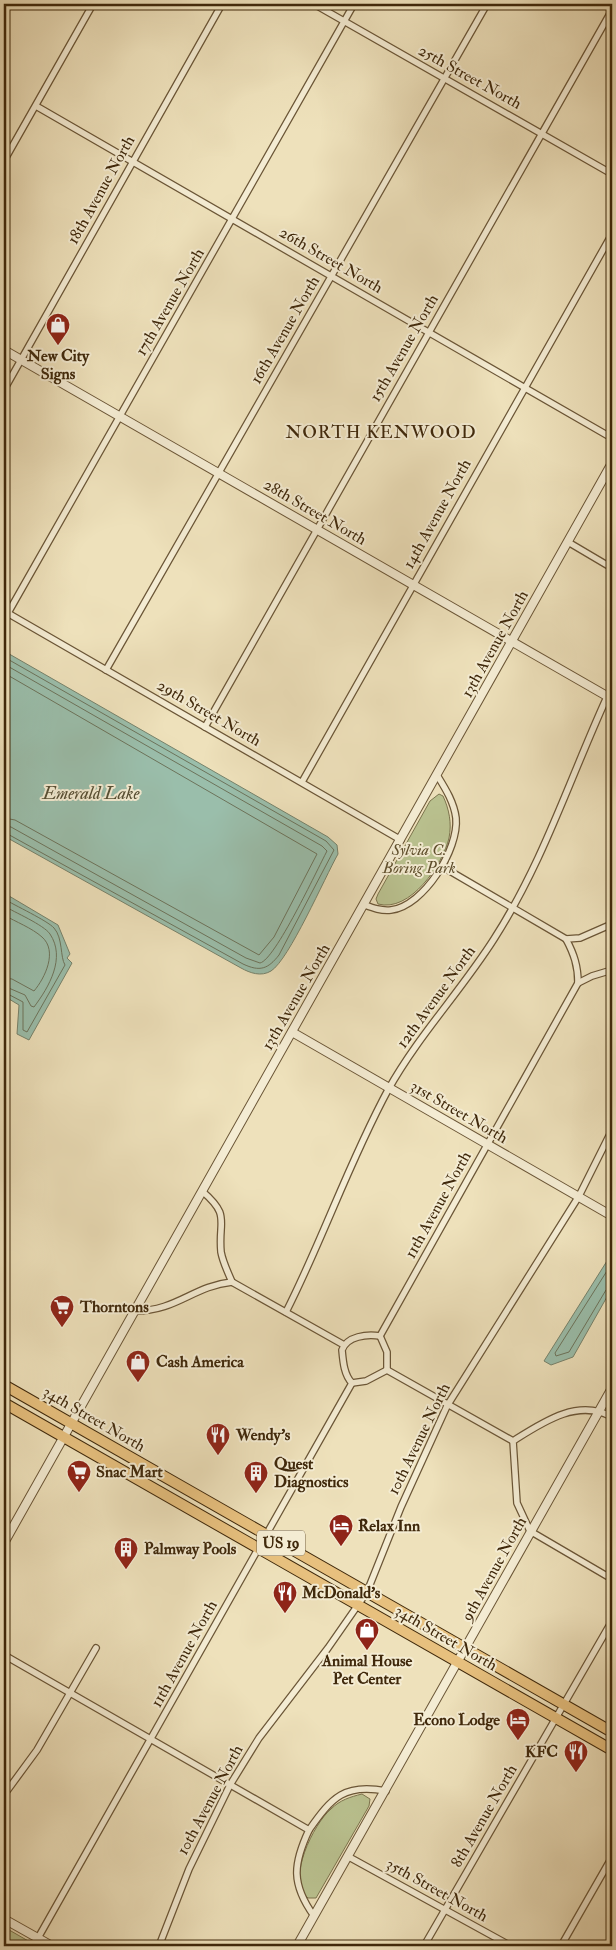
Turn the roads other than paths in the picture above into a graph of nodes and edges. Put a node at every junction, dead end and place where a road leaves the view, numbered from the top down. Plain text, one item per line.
1 (93, 4) edge
2 (222, 4) edge
3 (314, 4) edge
4 (354, 4) edge
5 (487, 4) edge
6 (612, 10) edge
7 (344, 21) junction
8 (444, 79) junction
9 (36, 106) junction
10 (542, 134) junction
11 (4, 161) edge
12 (133, 162) junction
13 (612, 174) edge
14 (232, 219) junction
15 (612, 234) edge
16 (332, 276) junction
17 (429, 332) junction
18 (4, 350) edge
19 (21, 360) junction
20 (525, 388) junction
21 (4, 390) edge
22 (120, 417) junction
23 (612, 438) edge
24 (612, 463) edge
25 (218, 472) junction
26 (316, 529) junction
27 (568, 542) junction
28 (612, 568) edge
29 (414, 584) junction
30 (6, 612) edge
31 (511, 641) junction
32 (106, 670) junction
33 (610, 698) edge
34 (205, 727) junction
35 (437, 775) junction
36 (302, 782) junction
37 (401, 840) junction
38 (443, 867) junction
39 (365, 905) junction
40 (513, 908) junction
41 (612, 925) edge
42 (566, 939) junction
43 (612, 970) edge
44 (578, 984) junction
45 (292, 1032) junction
46 (389, 1088) junction
47 (612, 1130) edge
48 (488, 1144) junction
49 (202, 1191) junction
50 (578, 1196) junction
51 (612, 1216) edge
52 (232, 1282) junction
53 (135, 1311) junction
54 (286, 1312) junction
55 (380, 1336) junction
56 (344, 1345) junction
57 (387, 1370) junction
58 (352, 1383) junction
59 (4, 1385) edge
60 (612, 1388) edge
61 (4, 1403) edge
62 (447, 1406) junction
63 (600, 1410) junction
64 (612, 1417) edge
65 (72, 1424) junction
66 (65, 1438) junction
67 (513, 1441) junction
68 (170, 1479) junction
69 (162, 1493) junction
70 (530, 1531) junction
71 (267, 1535) junction
72 (4, 1544) edge
73 (259, 1549) junction
74 (612, 1579) edge
75 (367, 1592) junction
76 (358, 1606) junction
77 (612, 1622) edge
78 (96, 1648) dead end
79 (466, 1648) junction
80 (4, 1655) edge
81 (459, 1663) junction
82 (71, 1692) junction
83 (565, 1705) junction
84 (557, 1719) junction
85 (612, 1732) edge
86 (152, 1740) junction
87 (612, 1750) edge
88 (230, 1785) junction
89 (386, 1791) junction
90 (4, 1794) edge
91 (309, 1830) junction
92 (349, 1857) junction
93 (612, 1857) edge
94 (445, 1910) junction
95 (314, 1916) junction
96 (4, 1919) edge
97 (38, 1938) junction
98 (52, 1946) edge
99 (159, 1946) edge
100 (297, 1946) edge
101 (424, 1946) edge
102 (511, 1946) edge
103 (561, 1946) edge

1 - 9 street
2 - 12 street, 18th Avenue North
3 - 7 street, 25th Street North
4 - 7 street, 17th Avenue North
5 - 8 street, 16th Avenue North
6 - 10 street, 15th Avenue North
7 - 8 street, 25th Street North
7 - 14 street, 17th Avenue North
8 - 10 street, 25th Street North
8 - 16 street, 16th Avenue North
9 - 11 street
9 - 12 street, 26th Street North
10 - 13 street, 25th Street North
10 - 17 street, 15th Avenue North
12 - 14 street, 26th Street North
12 - 19 street, 18th Avenue North
14 - 16 street, 26th Street North
14 - 22 street, 17th Avenue North
15 - 20 street, 14th Avenue North
16 - 17 street, 26th Street North
16 - 25 street, 16th Avenue North
17 - 20 street, 26th Street North
17 - 26 street, 15th Avenue North
18 - 19 street, 28th Street North
19 - 21 street, 18th Avenue North
19 - 22 street, 28th Street North
20 - 23 street, 26th Street North
20 - 29 street, 14th Avenue North
22 - 25 street, 28th Street North
22 - 30 street, 17th Avenue North
24 - 27 street, 13th Avenue North
25 - 26 street, 28th Street North
25 - 32 street, 16th Avenue North
26 - 29 street, 28th Street North
26 - 34 street, 15th Avenue North
27 - 28 street
27 - 31 street, 13th Avenue North
29 - 31 street, 28th Street North
29 - 36 street, 14th Avenue North
30 - 32 street, 29th Street North
31 - 33 street, 28th Street North
31 - 35 street, 13th Avenue North
32 - 34 street, 29th Street North
33 - 40 street, 12th Avenue North
34 - 36 street, 29th Street North
35 - 37 street, 13th Avenue North
35 - 38 street
36 - 37 street, 29th Street North
37 - 39 street, 13th Avenue North
38 - 39 street
38 - 40 street
39 - 45 street, 13th Avenue North
40 - 42 street
40 - 46 street, 12th Avenue North
41 - 42 street
42 - 44 street
43 - 44 street
44 - 48 street, 11th Avenue North
45 - 46 street, 31st Street North
45 - 49 street, 13th Avenue North
46 - 48 street, 31st Street North
46 - 54 street, 12th Avenue North
47 - 50 street, 10th Avenue North
48 - 50 street, 31st Street North
48 - 55 street, 11th Avenue North
49 - 52 street
49 - 53 street, 13th Avenue North
50 - 51 street, 31st Street North
50 - 62 street, 10th Avenue North
52 - 53 street
52 - 54 street
53 - 65 street, 13th Avenue North
54 - 56 street
55 - 56 street
55 - 57 street
56 - 58 street
57 - 58 street
57 - 62 street
58 - 71 street, 11th Avenue North
59 - 65 highway, 34th Street North / US 19
60 - 63 street, 9th Avenue North
61 - 66 highway, 34th Street North / US 19
62 - 67 street
62 - 75 street, 10th Avenue North
63 - 64 street
63 - 67 street
63 - 70 street, 9th Avenue North
65 - 66 street, 13th Avenue North
65 - 68 highway, 34th Street North / US 19
66 - 69 highway, 34th Street North / US 19
66 - 72 street, 13th Avenue North
67 - 70 street
68 - 69 highway
68 - 71 highway, 34th Street North / US 19
69 - 73 highway, 34th Street North / US 19
70 - 74 street
70 - 79 street, 9th Avenue North
71 - 73 street, 11th Avenue North
71 - 75 highway, 34th Street North / US 19
73 - 76 highway, 34th Street North / US 19
73 - 86 street, 11th Avenue North
75 - 76 street, 10th Avenue North
75 - 79 highway, 34th Street North / US 19
76 - 81 highway, 34th Street North / US 19
76 - 88 street, 10th Avenue North
77 - 83 street, 8th Avenue North
78 - 82 street
79 - 81 street, 9th Avenue North
79 - 83 highway, 34th Street North / US 19
80 - 82 street
81 - 84 highway, 34th Street North / US 19
81 - 89 street, 9th Avenue North
82 - 86 street
82 - 90 street
83 - 84 street, 8th Avenue North
83 - 85 highway, 34th Street North / US 19
84 - 87 highway, 34th Street North / US 19
84 - 94 street, 8th Avenue North
86 - 88 street
86 - 97 street, 11th Avenue North
88 - 91 street
88 - 99 street, 10th Avenue North
89 - 91 street
89 - 92 street, 9th Avenue North
91 - 95 street
92 - 94 street, 35th Street North
92 - 95 street, 9th Avenue North
93 - 103 street
94 - 101 street, 8th Avenue North
94 - 102 street, 35th Street North
95 - 100 street, 9th Avenue North
96 - 97 street
97 - 98 street

